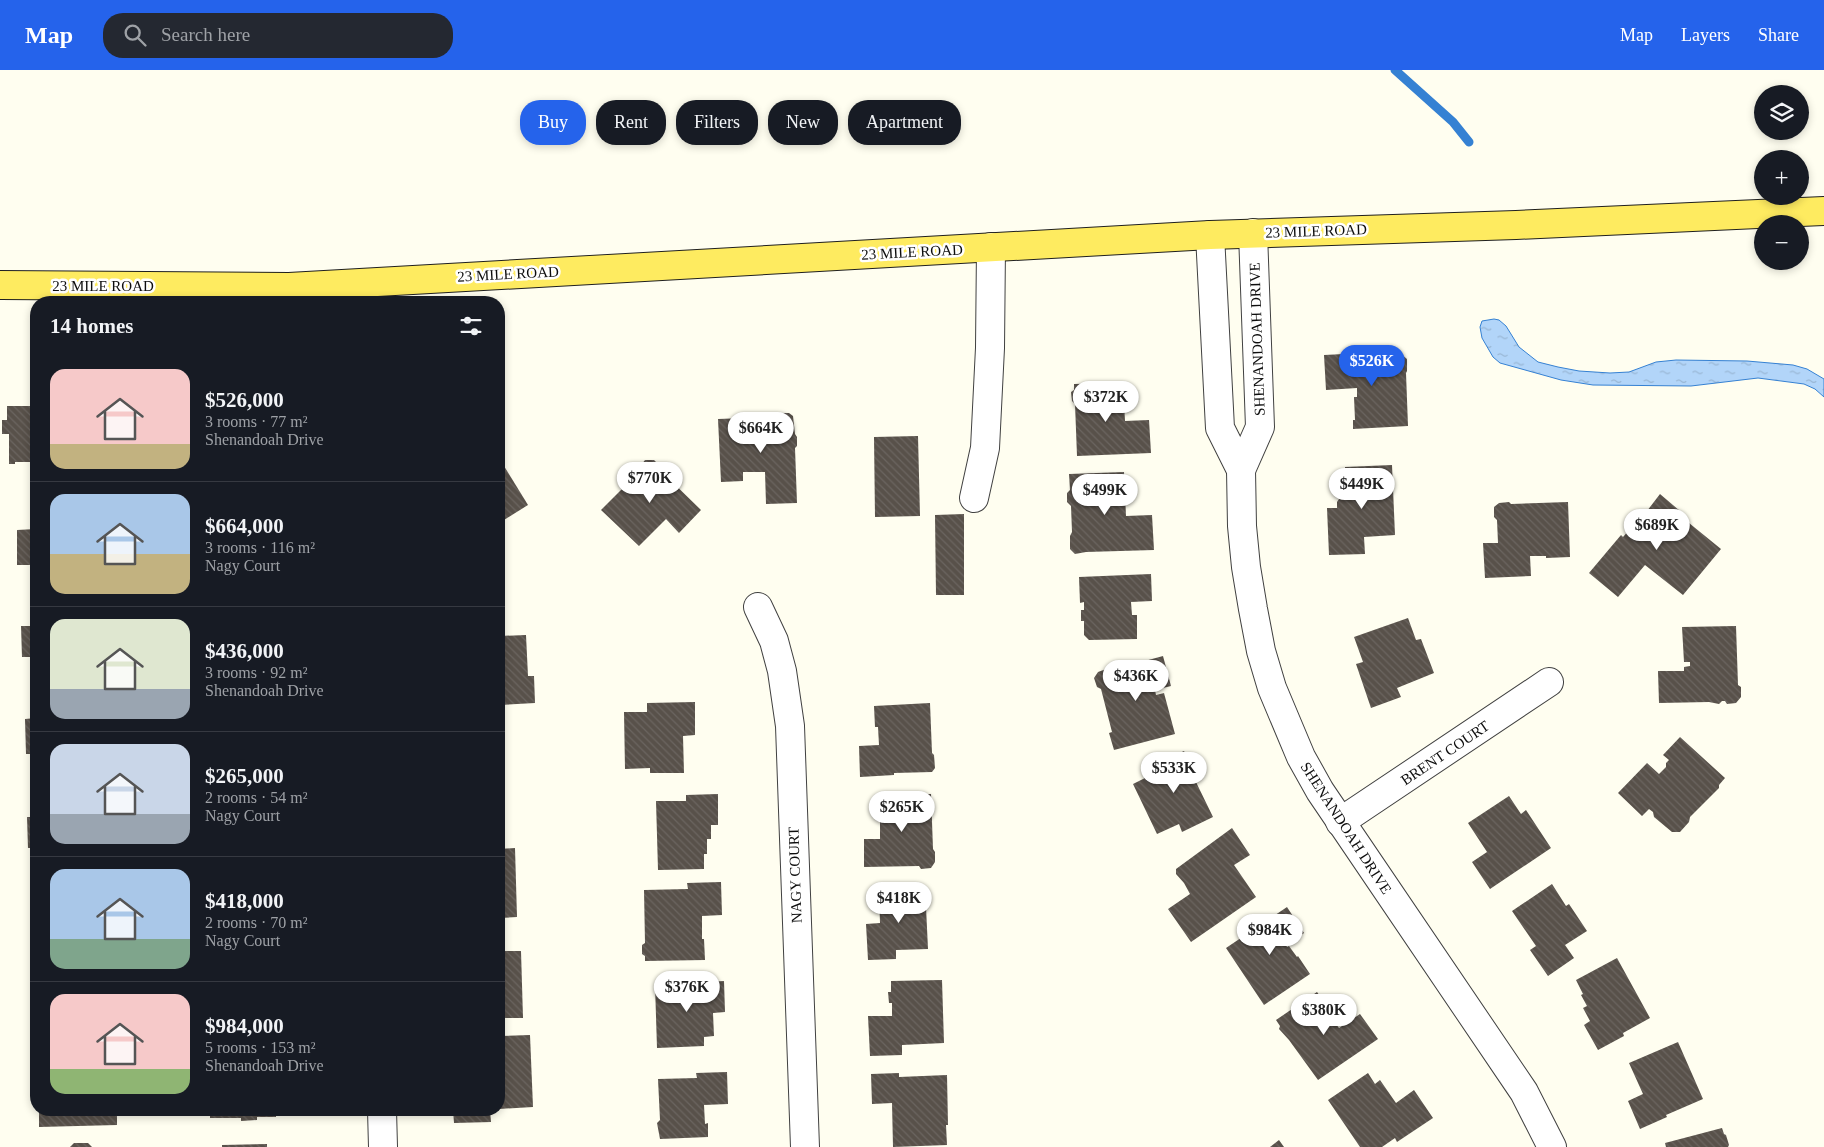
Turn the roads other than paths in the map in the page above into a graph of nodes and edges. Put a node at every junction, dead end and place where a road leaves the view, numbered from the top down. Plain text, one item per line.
1 (1824, 211) edge
2 (1253, 233) junction
3 (1210, 235) junction
4 (991, 247) junction
5 (0, 285) edge
6 (1241, 470) junction
7 (974, 498) dead end
8 (758, 607) dead end
9 (1549, 682) dead end
10 (1340, 822) junction
11 (382, 1116) edge
12 (384, 1147) edge
13 (805, 1147) edge
14 (1552, 1147) edge

1 - 2 main road, 23 MILE ROAD
2 - 3 main road, 23 MILE ROAD
2 - 6 street, SHENANDOAH DRIVE
3 - 4 main road, 23 MILE ROAD
3 - 6 street, SHENANDOAH DRIVE
4 - 5 main road, 23 MILE ROAD
4 - 7 street
6 - 10 street, SHENANDOAH DRIVE
8 - 13 street, NAGY COURT
9 - 10 street, BRENT COURT
10 - 14 street, SHENANDOAH DRIVE
11 - 12 street

